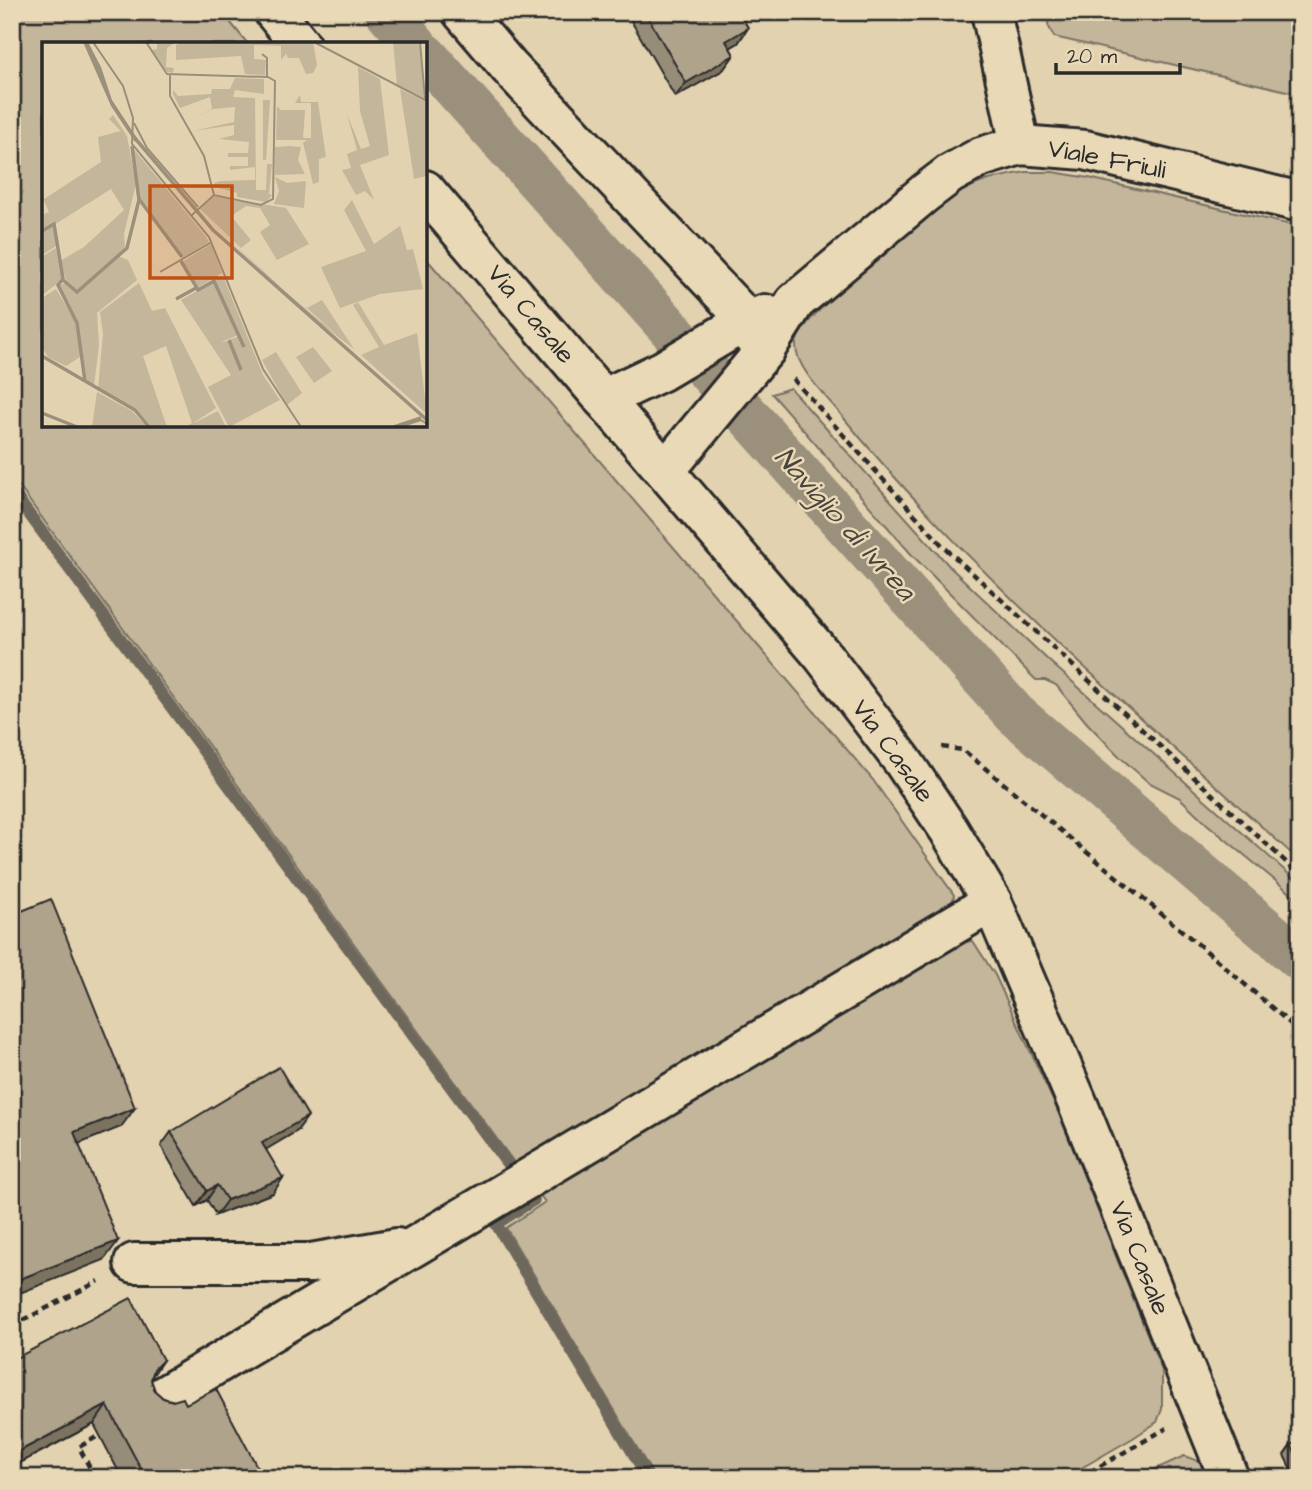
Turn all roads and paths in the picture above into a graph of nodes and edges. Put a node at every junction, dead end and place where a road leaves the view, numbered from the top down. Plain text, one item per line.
1 (274, 12) edge
2 (462, 12) edge
3 (991, 12) edge
4 (298, 42) edge
5 (1020, 145) junction
6 (427, 192) edge
7 (1300, 202) edge
8 (753, 337) junction
9 (603, 399) junction
10 (666, 470) junction
11 (902, 760) junction
12 (1300, 875) edge
13 (992, 902) junction
14 (1300, 1032) edge
15 (420, 1244) junction
16 (134, 1263) joint
17 (12, 1326) edge
18 (160, 1398) edge
19 (1201, 1409) junction
20 (100, 1435) edge
21 (95, 1478) edge
22 (1079, 1478) edge
23 (1229, 1478) edge

1 - 4 street
2 - 8 street
3 - 5 street
5 - 7 street, Viale Friuli
5 - 8 street, Viale Friuli
6 - 9 street, Via Casale
8 - 9 street, Viale Friuli
8 - 10 street, Viale Friuli
8 - 12 path
9 - 10 street, Via Casale
10 - 11 street, Via Casale
11 - 13 street, Via Casale
11 - 14 path
13 - 15 street
13 - 19 street, Via Casale
15 - 16 street
15 - 18 street
16 - 17 path
19 - 22 path
19 - 23 street, Via Casale
20 - 21 path

